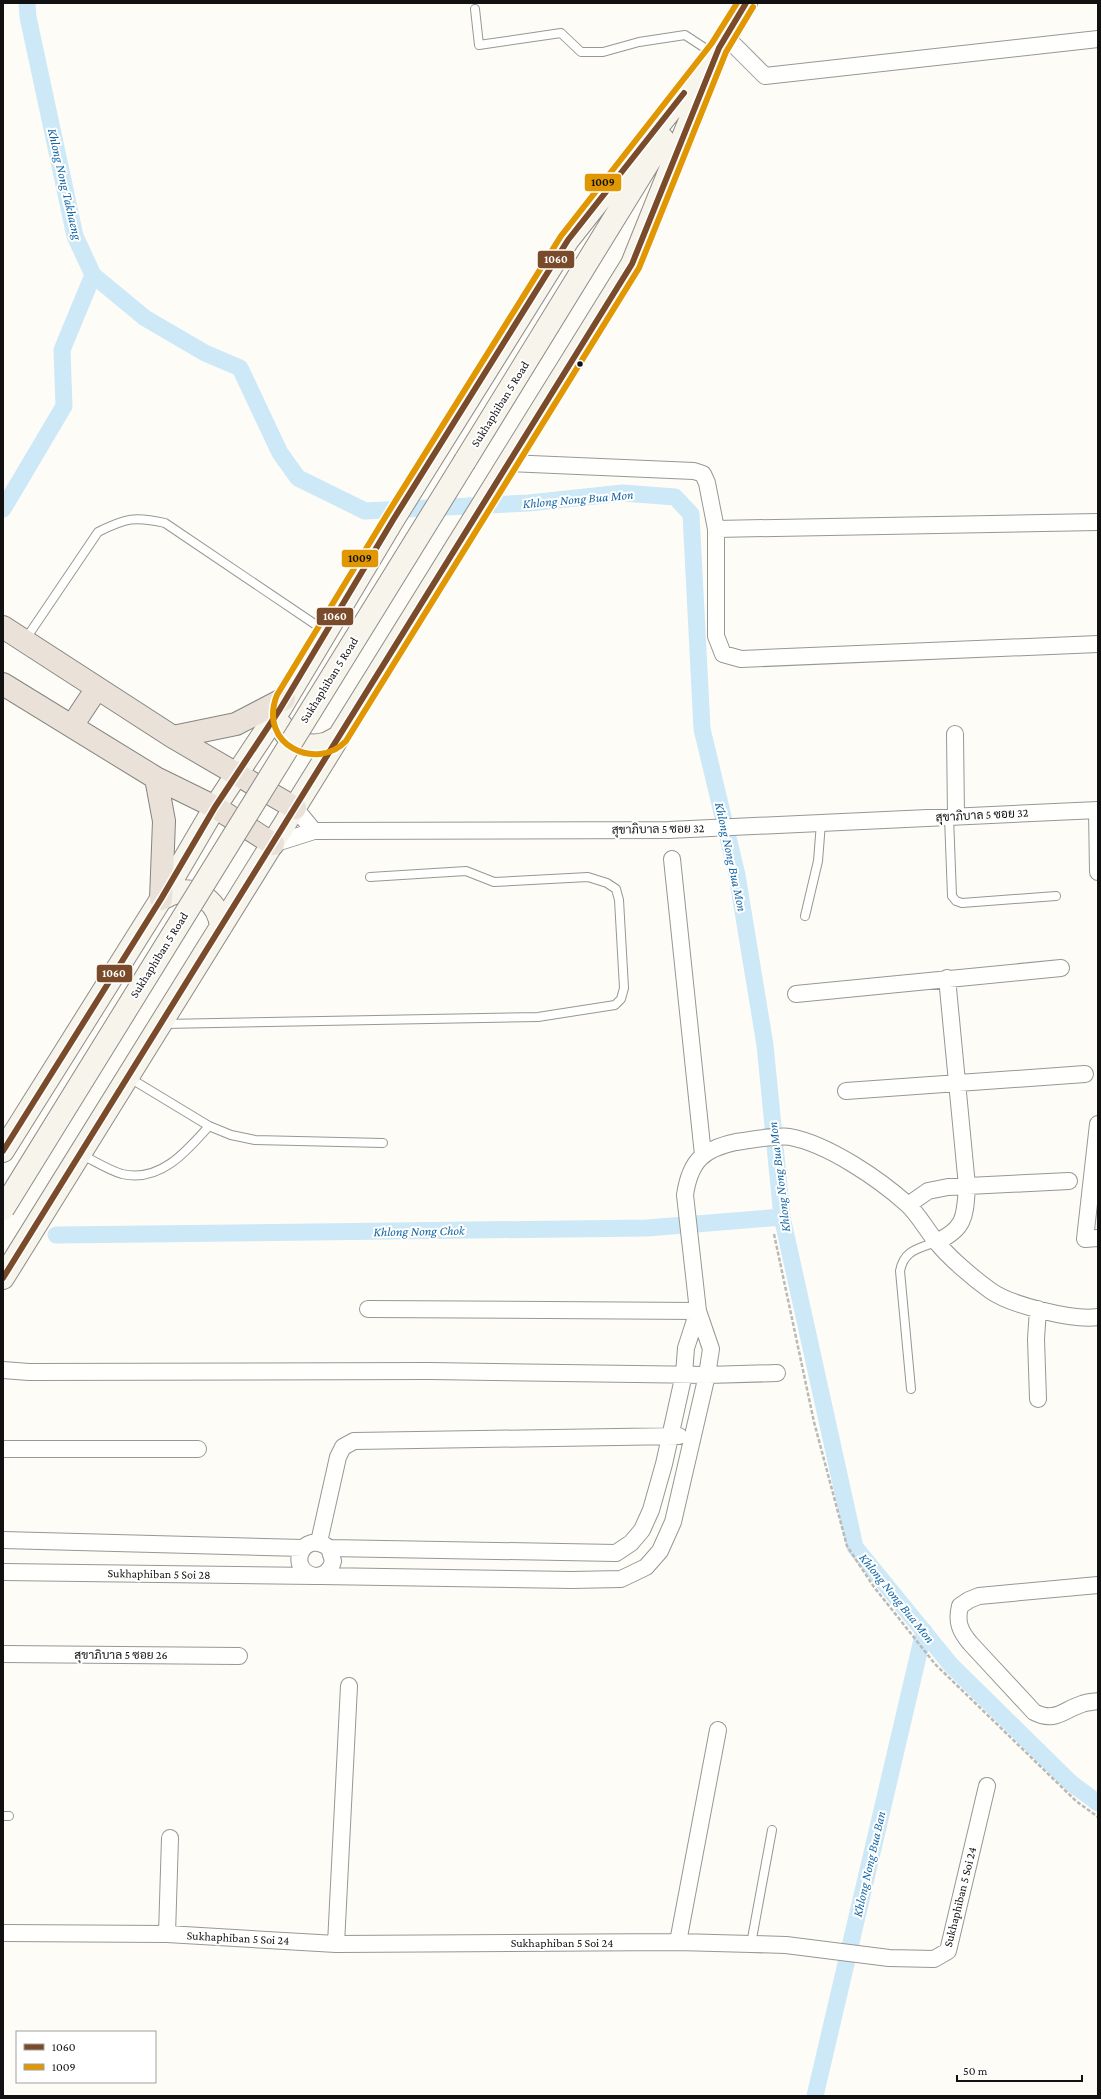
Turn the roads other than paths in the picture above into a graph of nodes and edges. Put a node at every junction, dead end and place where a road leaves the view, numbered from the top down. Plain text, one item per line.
1 (746, 3) edge
2 (475, 9) dead end
3 (1098, 39) edge
4 (720, 46) junction
5 (507, 463) junction
6 (1098, 522) edge
7 (716, 529) junction
8 (325, 631) junction
9 (16, 635) edge
10 (1098, 644) edge
11 (3, 684) edge
12 (97, 688) junction
13 (282, 704) junction
14 (72, 726) junction
15 (955, 734) dead end
16 (173, 737) junction
17 (339, 737) junction
18 (237, 775) junction
19 (156, 778) junction
20 (215, 807) junction
21 (295, 808) junction
22 (1097, 810) edge
23 (952, 817) junction
24 (820, 823) junction
25 (314, 831) junction
26 (273, 844) junction
27 (672, 859) dead end
28 (1098, 872) edge
29 (370, 877) dead end
30 (1056, 896) dead end
31 (161, 899) junction
32 (805, 916) dead end
33 (221, 926) junction
34 (1060, 968) dead end
35 (947, 978) junction
36 (796, 994) dead end
37 (160, 1024) junction
38 (1084, 1074) dead end
39 (127, 1077) junction
40 (957, 1083) junction
41 (846, 1091) dead end
42 (209, 1126) junction
43 (1098, 1133) edge
44 (383, 1143) dead end
45 (3, 1151) edge
46 (80, 1154) junction
47 (704, 1154) junction
48 (1069, 1181) dead end
49 (968, 1186) junction
50 (908, 1205) junction
51 (3, 1209) edge
52 (1098, 1238) edge
53 (936, 1242) junction
54 (3, 1278) edge
55 (1038, 1308) junction
56 (368, 1309) dead end
57 (698, 1311) junction
58 (1098, 1317) edge
59 (686, 1348) junction
60 (710, 1348) junction
61 (3, 1370) edge
62 (777, 1373) dead end
63 (684, 1374) junction
64 (707, 1375) junction
65 (911, 1389) dead end
66 (1038, 1398) dead end
67 (670, 1435) junction
68 (694, 1438) junction
69 (3, 1449) edge
70 (198, 1449) dead end
71 (3, 1540) edge
72 (324, 1545) junction
73 (303, 1548) junction
74 (570, 1553) junction
75 (3, 1572) edge
76 (318, 1576) junction
77 (572, 1580) junction
78 (1098, 1585) edge
79 (3, 1654) edge
80 (239, 1656) dead end
81 (349, 1686) dead end
82 (1098, 1701) edge
83 (718, 1730) dead end
84 (987, 1786) dead end
85 (772, 1830) dead end
86 (170, 1838) dead end
87 (3, 1933) edge
88 (167, 1934) junction
89 (678, 1942) junction
90 (336, 1944) junction
91 (751, 1944) junction

1 - 4 main road, Sukhaphiban 5 Road
2 - 4 lane
3 - 4 street
4 - 5 main road, Sukhaphiban 5 Road
4 - 8 main road, Sukhaphiban 5 Road
4 - 51 main road, Sukhaphiban 5 Road, bridge
5 - 7 street
5 - 17 main road, Sukhaphiban 5 Road
6 - 7 street
7 - 10 street
8 - 9 lane
8 - 13 main road, Sukhaphiban 5 Road
9 - 12 highway
11 - 14 highway
12 - 14 highway
12 - 16 highway
13 - 16 highway
13 - 17 main road
13 - 18 main road, Sukhaphiban 5 Road
14 - 19 highway
15 - 23 street
16 - 18 highway
17 - 21 main road, Sukhaphiban 5 Road
18 - 20 main road, Sukhaphiban 5 Road
18 - 21 highway
19 - 20 highway
19 - 31 highway
20 - 26 highway
20 - 31 main road, Sukhaphiban 5 Road
21 - 25 street
21 - 26 main road, Sukhaphiban 5 Road
22 - 23 street, สุขาภิบาล 5 ซอย 32
22 - 28 street
23 - 24 street, สุขาภิบาล 5 ซอย 32
23 - 30 lane
24 - 25 street, สุขาภิบาล 5 ซอย 32
24 - 32 lane
25 - 26 street, สุขาภิบาล 5 ซอย 32
26 - 33 main road, Sukhaphiban 5 Road
27 - 47 street
29 - 37 lane
31 - 33 main road
31 - 45 main road, Sukhaphiban 5 Road
33 - 37 main road, Sukhaphiban 5 Road
34 - 35 street
35 - 36 street
35 - 40 street
37 - 39 main road, Sukhaphiban 5 Road
38 - 40 street
39 - 42 lane
39 - 46 main road, Sukhaphiban 5 Road
40 - 41 street
40 - 49 street
42 - 44 lane
42 - 46 lane
43 - 52 street
46 - 54 main road, Sukhaphiban 5 Road
47 - 50 street
47 - 57 street
48 - 49 street
49 - 50 street
49 - 53 street
50 - 53 street
53 - 55 street
53 - 65 lane
55 - 58 street
55 - 66 street
56 - 57 street
57 - 59 street
57 - 60 street
59 - 60 street
59 - 63 street
60 - 64 street, Sukhaphiban 5 Soi 28
61 - 63 street
62 - 64 street
63 - 64 street
63 - 67 street
64 - 68 street, Sukhaphiban 5 Soi 28
67 - 68 street
67 - 72 street
67 - 74 street
68 - 77 street, Sukhaphiban 5 Soi 28
69 - 70 street
71 - 73 street
72 - 73 street
72 - 74 street
72 - 76 street
73 - 76 street
74 - 77 street
75 - 76 street, Sukhaphiban 5 Soi 28
76 - 77 street, Sukhaphiban 5 Soi 28
78 - 82 street
79 - 80 street, สุขาภิบาล 5 ซอย 26
81 - 90 street
83 - 89 street
84 - 91 street, Sukhaphiban 5 Soi 24
85 - 91 lane
86 - 88 street
87 - 88 street, Sukhaphiban 5 Soi 24
88 - 90 street, Sukhaphiban 5 Soi 24
89 - 90 street, Sukhaphiban 5 Soi 24
89 - 91 street, Sukhaphiban 5 Soi 24

